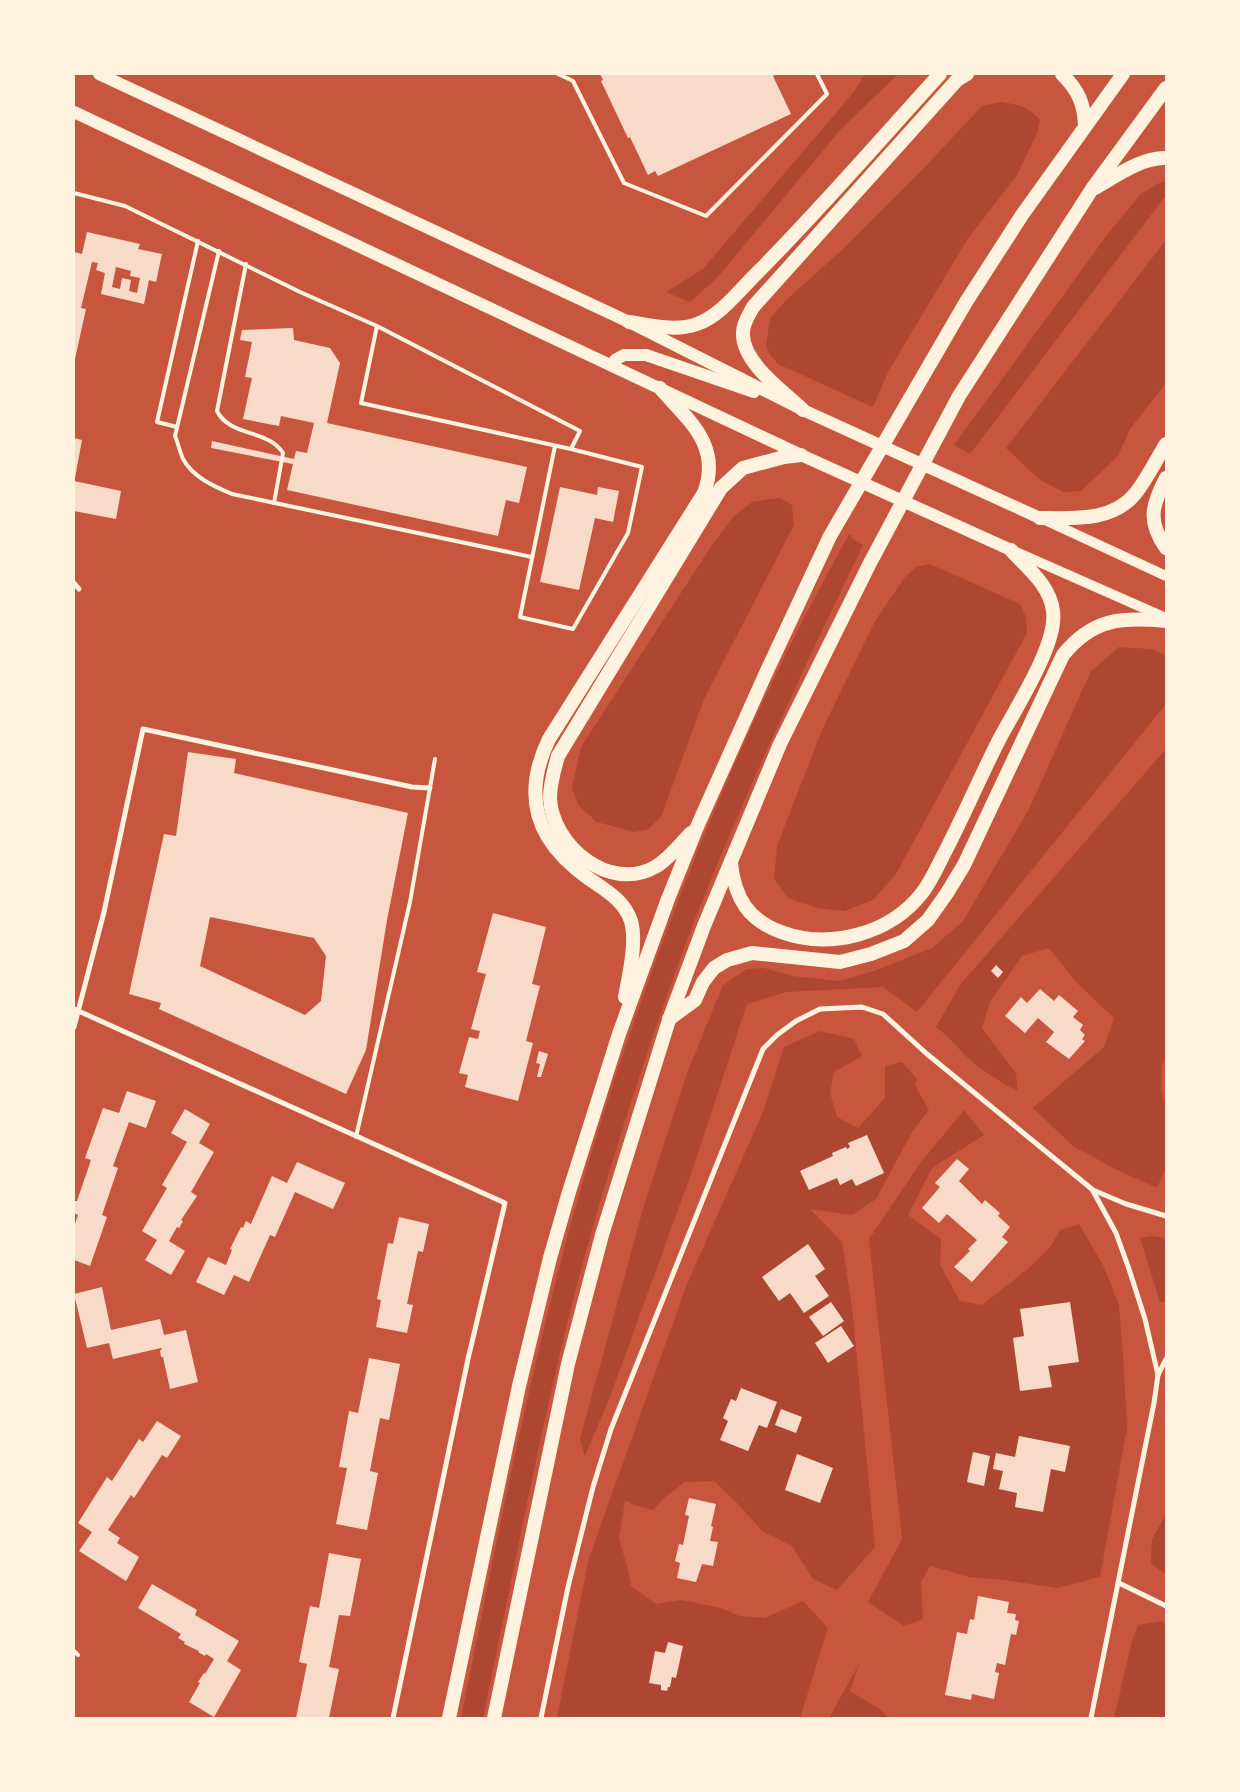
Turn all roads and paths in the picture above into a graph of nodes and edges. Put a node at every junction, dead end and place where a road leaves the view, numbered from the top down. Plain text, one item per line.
1 (99, 74) edge
2 (558, 74) edge
3 (817, 74) edge
4 (940, 74) edge
5 (967, 74) edge
6 (1062, 74) edge
7 (1123, 74) edge
8 (1166, 88) edge
9 (74, 112) edge
10 (1085, 126) junction
11 (1166, 158) edge
12 (1092, 189) junction
13 (74, 193) edge
14 (198, 241) junction
15 (219, 250) junction
16 (246, 264) junction
17 (629, 322) junction
18 (377, 326) junction
19 (612, 365) junction
20 (660, 388) junction
21 (803, 410) junction
22 (177, 427) junction
23 (1166, 444) edge
24 (555, 446) junction
25 (571, 449) junction
26 (802, 455) junction
27 (1166, 478) edge
28 (274, 503) junction
29 (1040, 518) junction
30 (1166, 548) edge
31 (1011, 550) junction
32 (532, 557) junction
33 (1166, 576) edge
34 (74, 583) edge
35 (79, 589) dead end
36 (1166, 619) edge
37 (436, 759) dead end
38 (430, 788) junction
39 (697, 827) junction
40 (731, 861) junction
41 (76, 1010) edge
42 (669, 1020) junction
43 (74, 1027) edge
44 (619, 1034) junction
45 (356, 1137) junction
46 (1093, 1190) junction
47 (1166, 1216) edge
48 (1166, 1359) edge
49 (1158, 1375) junction
50 (1119, 1583) junction
51 (1166, 1606) edge
52 (393, 1718) edge
53 (449, 1718) edge
54 (494, 1718) edge
55 (541, 1718) edge
56 (1091, 1718) edge

1 - 17 main road
2 - 3 lane
4 - 17 highway
5 - 21 highway
6 - 10 highway
7 - 10 highway
8 - 12 highway
9 - 19 main road
10 - 39 highway
11 - 12 highway
12 - 40 highway
13 - 14 lane
14 - 15 lane
14 - 22 lane
15 - 16 lane
15 - 22 lane
16 - 18 lane
16 - 28 lane
17 - 21 main road
18 - 24 lane
18 - 25 lane
19 - 20 main road
19 - 21 main road
20 - 26 main road
20 - 44 highway
21 - 29 main road
22 - 28 lane
23 - 29 highway
24 - 25 lane
24 - 32 lane
25 - 32 lane
26 - 31 main road
26 - 39 highway
27 - 30 highway
28 - 32 lane
29 - 33 main road
31 - 36 main road
31 - 40 highway
34 - 35 street
36 - 42 highway
37 - 38 lane
38 - 41 street
38 - 45 lane
39 - 44 highway
40 - 42 highway
41 - 43 street
41 - 45 street
42 - 54 highway
44 - 53 highway
45 - 52 street
46 - 47 street
46 - 49 street
46 - 55 street
48 - 49 street
49 - 50 street
50 - 51 street
50 - 56 street

